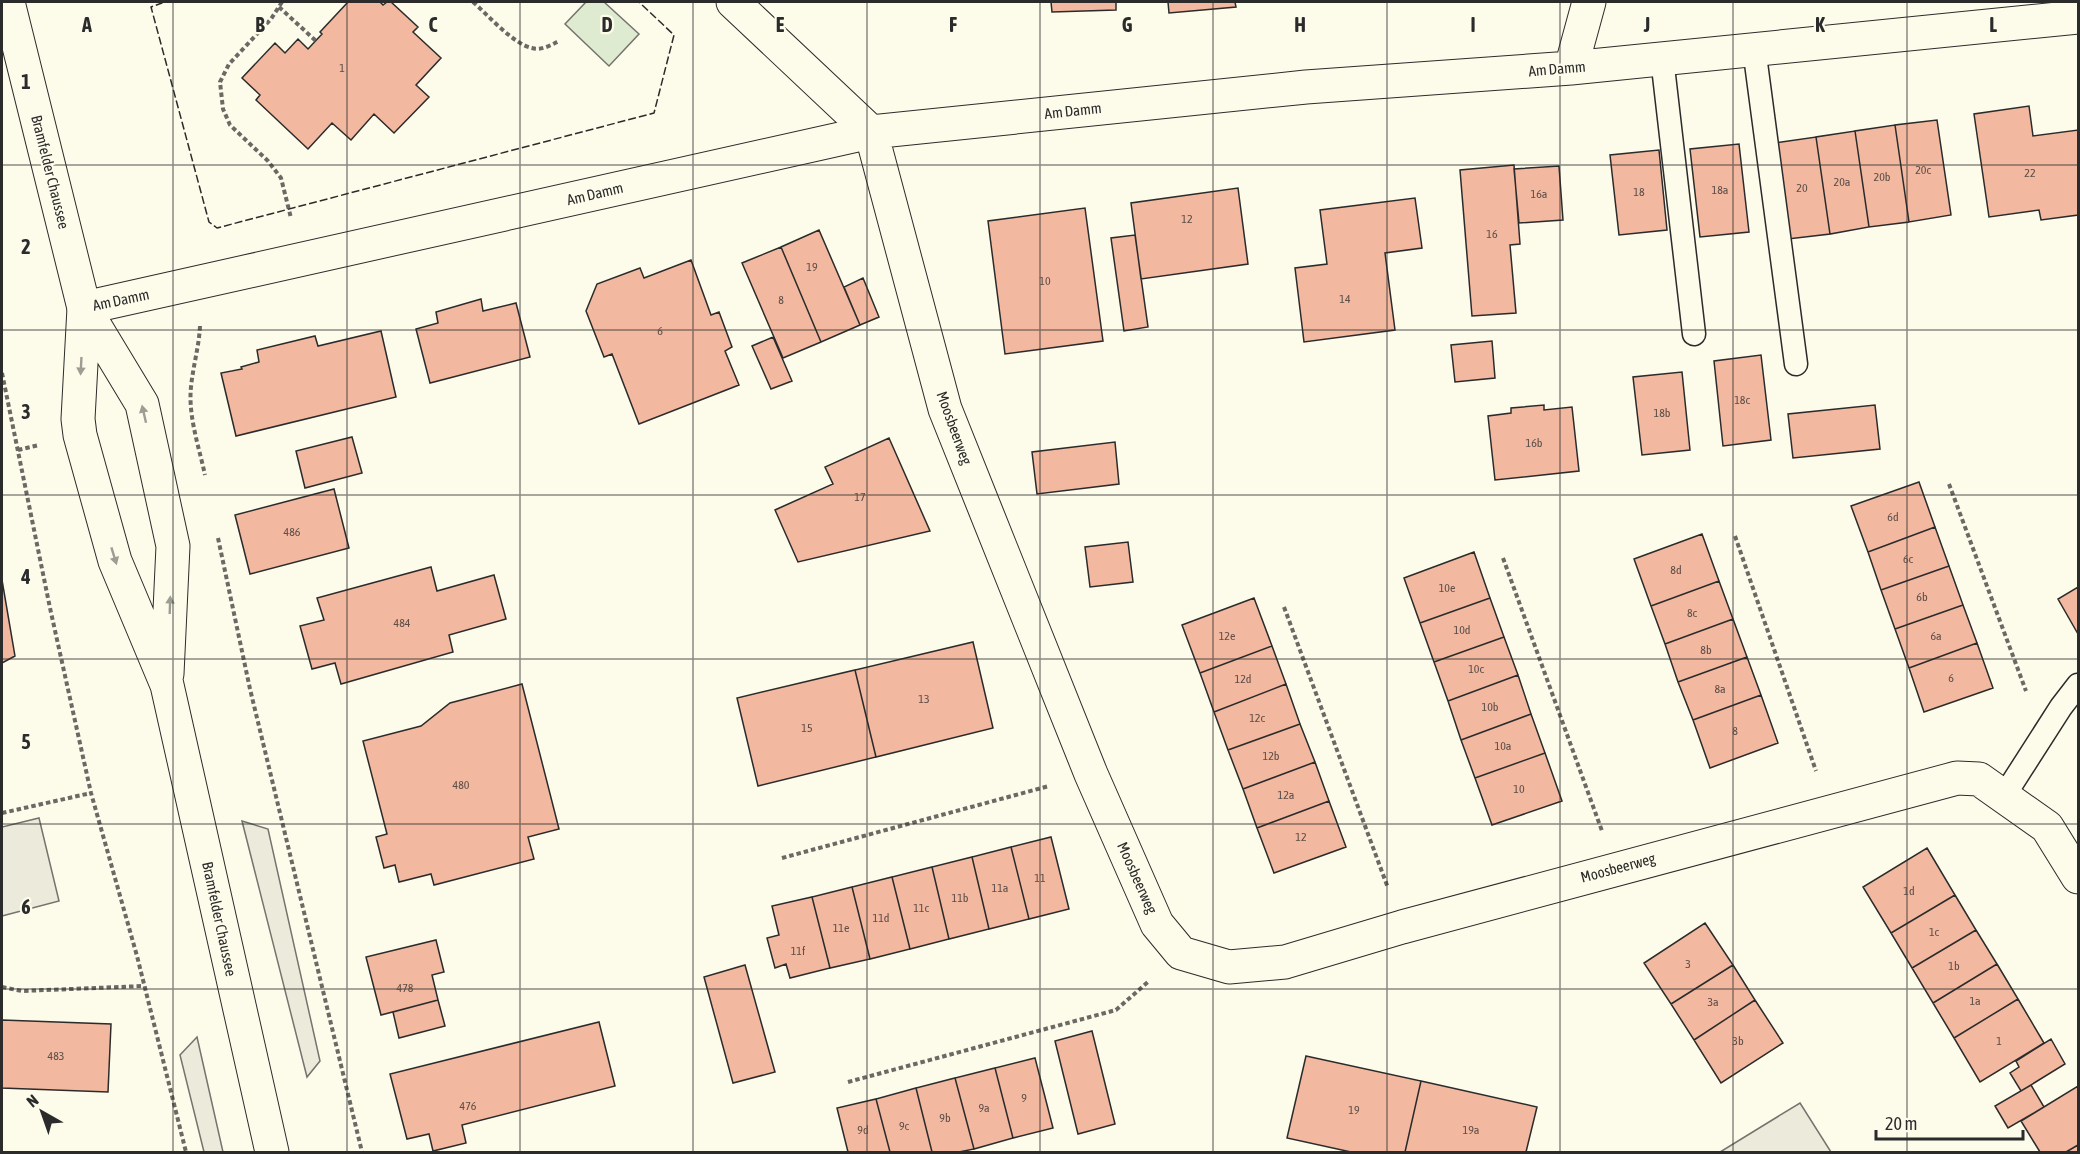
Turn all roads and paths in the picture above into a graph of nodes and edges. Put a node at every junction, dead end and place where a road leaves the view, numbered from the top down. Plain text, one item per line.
1 (8, 2) edge
2 (282, 2) edge
3 (473, 2) edge
4 (733, 2) edge
5 (1589, 2) edge
6 (279, 7) junction
7 (2079, 17) edge
8 (316, 41) dead end
9 (559, 41) dead end
10 (1754, 48) junction
11 (1662, 58) junction
12 (1571, 68) junction
13 (871, 132) junction
14 (289, 209) dead end
15 (84, 308) junction
16 (200, 326) dead end
17 (1694, 334) dead end
18 (1796, 364) dead end
19 (2, 373) edge
20 (205, 479) dead end
21 (1949, 484) dead end
22 (1735, 536) dead end
23 (218, 537) dead end
24 (1503, 558) dead end
25 (1284, 608) dead end
26 (167, 685) junction
27 (2079, 685) edge
28 (2028, 694) dead end
29 (1091, 774) junction
30 (91, 793) junction
31 (2004, 796) junction
32 (1830, 811) junction
33 (2, 813) edge
34 (782, 858) dead end
35 (1616, 868) junction
36 (2079, 877) edge
37 (1402, 927) junction
38 (1181, 953) junction
39 (144, 986) junction
40 (2, 987) edge
41 (848, 1082) dead end
42 (186, 1152) edge
43 (272, 1152) edge
44 (362, 1152) edge

1 - 15 street, Bramfelder Chaussee
2 - 6 path
3 - 9 path
4 - 13 street
5 - 12 street
6 - 8 path
6 - 14 path
7 - 10 street, Am Damm
10 - 11 street, Am Damm
10 - 18 lane
11 - 12 street, Am Damm
11 - 17 lane
12 - 13 street, Am Damm
13 - 15 street, Am Damm
13 - 29 street, Moosbeerweg
15 -> 26 street, Bramfelder Chaussee
26 -> 15 street, Bramfelder Chaussee
16 - 20 path
19 - 30 path
21 - 28 path
22 - 32 path
23 - 44 path
24 - 35 path
25 - 37 path
26 - 43 street, Bramfelder Chaussee
27 - 31 lane
29 - 34 path
29 - 38 street, Moosbeerweg
30 - 33 path
30 - 39 path
31 - 32 street, Moosbeerweg
31 - 36 street, Moosbeerweg
32 - 35 street, Moosbeerweg
35 - 37 street, Moosbeerweg
37 - 38 street, Moosbeerweg
38 - 41 path
39 - 40 path
39 - 42 path

